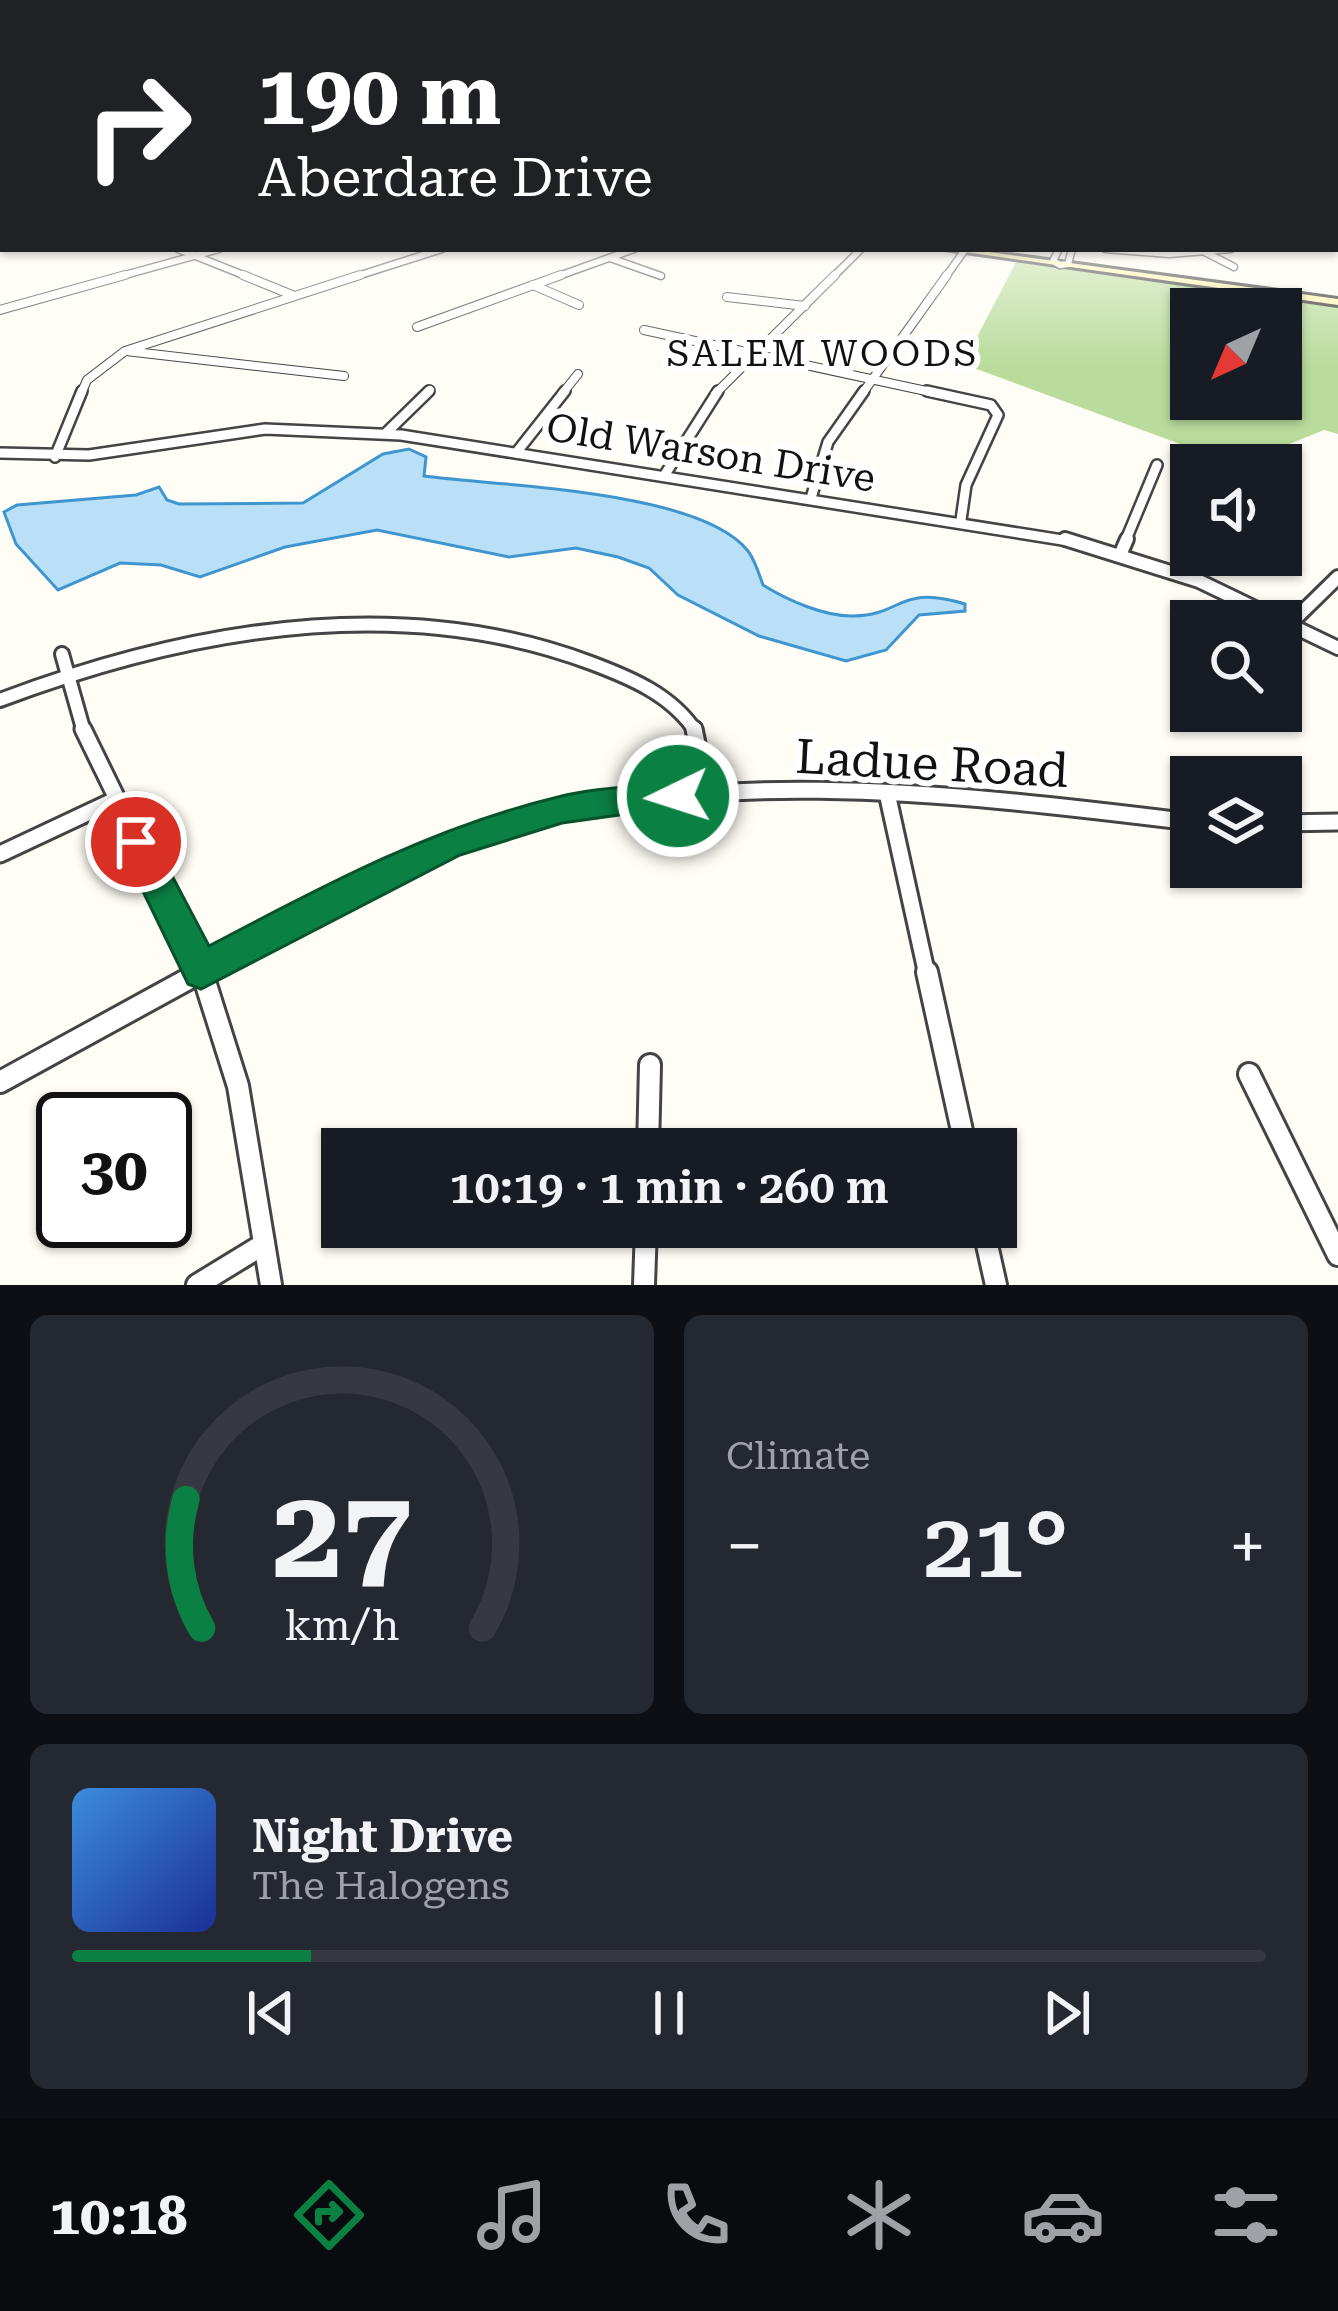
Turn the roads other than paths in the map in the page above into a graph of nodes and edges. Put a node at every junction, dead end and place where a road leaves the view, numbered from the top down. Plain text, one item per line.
1 (185, 252) edge
2 (208, 252) edge
3 (432, 252) edge
4 (625, 252) edge
5 (859, 252) edge
6 (963, 252) edge
7 (970, 252) edge
8 (1058, 252) edge
9 (1071, 252) edge
10 (1203, 252) edge
11 (194, 256) junction
12 (609, 257) junction
13 (1060, 266) junction
14 (1234, 267) dead end
15 (661, 276) dead end
16 (532, 285) junction
17 (292, 295) junction
18 (727, 297) dead end
19 (1338, 302) edge
20 (578, 304) dead end
21 (805, 306) junction
22 (0, 310) edge
23 (416, 327) dead end
24 (644, 330) dead end
25 (125, 351) junction
26 (758, 352) junction
27 (578, 374) dead end
28 (344, 376) dead end
29 (874, 376) junction
30 (430, 390) dead end
31 (386, 433) junction
32 (0, 453) edge
33 (516, 453) junction
34 (55, 457) junction
35 (1157, 465) dead end
36 (664, 476) junction
37 (811, 498) junction
38 (961, 520) junction
39 (1121, 554) junction
40 (1338, 577) edge
41 (1239, 600) edge
42 (1302, 612) edge
43 (1302, 630) edge
44 (1338, 648) edge
45 (62, 654) dead end
46 (66, 675) junction
47 (0, 700) edge
48 (887, 794) junction
49 (708, 795) junction
50 (115, 800) junction
51 (1170, 819) edge
52 (1338, 822) edge
53 (1302, 823) edge
54 (0, 854) edge
55 (201, 970) junction
56 (650, 1064) dead end
57 (1249, 1074) dead end
58 (0, 1082) edge
59 (648, 1128) edge
60 (961, 1128) edge
61 (264, 1244) junction
62 (645, 1248) edge
63 (988, 1248) edge
64 (1338, 1255) edge
65 (197, 1285) edge
66 (271, 1285) edge
67 (644, 1285) edge
68 (996, 1285) edge

1 - 11 street
2 - 11 street
3 - 17 street
4 - 12 street
5 - 21 street
6 - 29 street
7 - 13 main road
8 - 13 street
9 - 13 street
10 - 14 street
11 - 17 street
11 - 22 street
12 - 15 street
12 - 16 street
13 - 19 main road
16 - 20 street
16 - 23 street
17 - 25 street
18 - 21 street
21 - 26 street
24 - 26 street
25 - 28 street
25 - 34 street
26 - 29 street
26 - 36 street
27 - 33 street
29 - 37 street
29 - 38 street
30 - 31 street
31 - 33 street, Old Warson Drive
31 - 34 street, Old Warson Drive
32 - 34 street, Old Warson Drive
33 - 36 street, Old Warson Drive
35 - 39 street
36 - 37 street, Old Warson Drive
37 - 38 street, Old Warson Drive
38 - 39 street, Old Warson Drive
39 - 41 street, Old Warson Drive
40 - 42 street
43 - 44 street, Old Warson Drive
45 - 46 street
46 - 47 street
46 - 49 street
46 - 50 street
48 - 49 street, Ladue Road
48 - 51 street, Ladue Road
48 - 60 street
49 - 55 street, Ladue Road
50 - 54 street
50 - 55 street
52 - 53 street
55 - 58 street, Ladue Road
55 - 61 street
56 - 59 street
57 - 64 street
61 - 65 street
61 - 66 street
62 - 67 street
63 - 68 street

